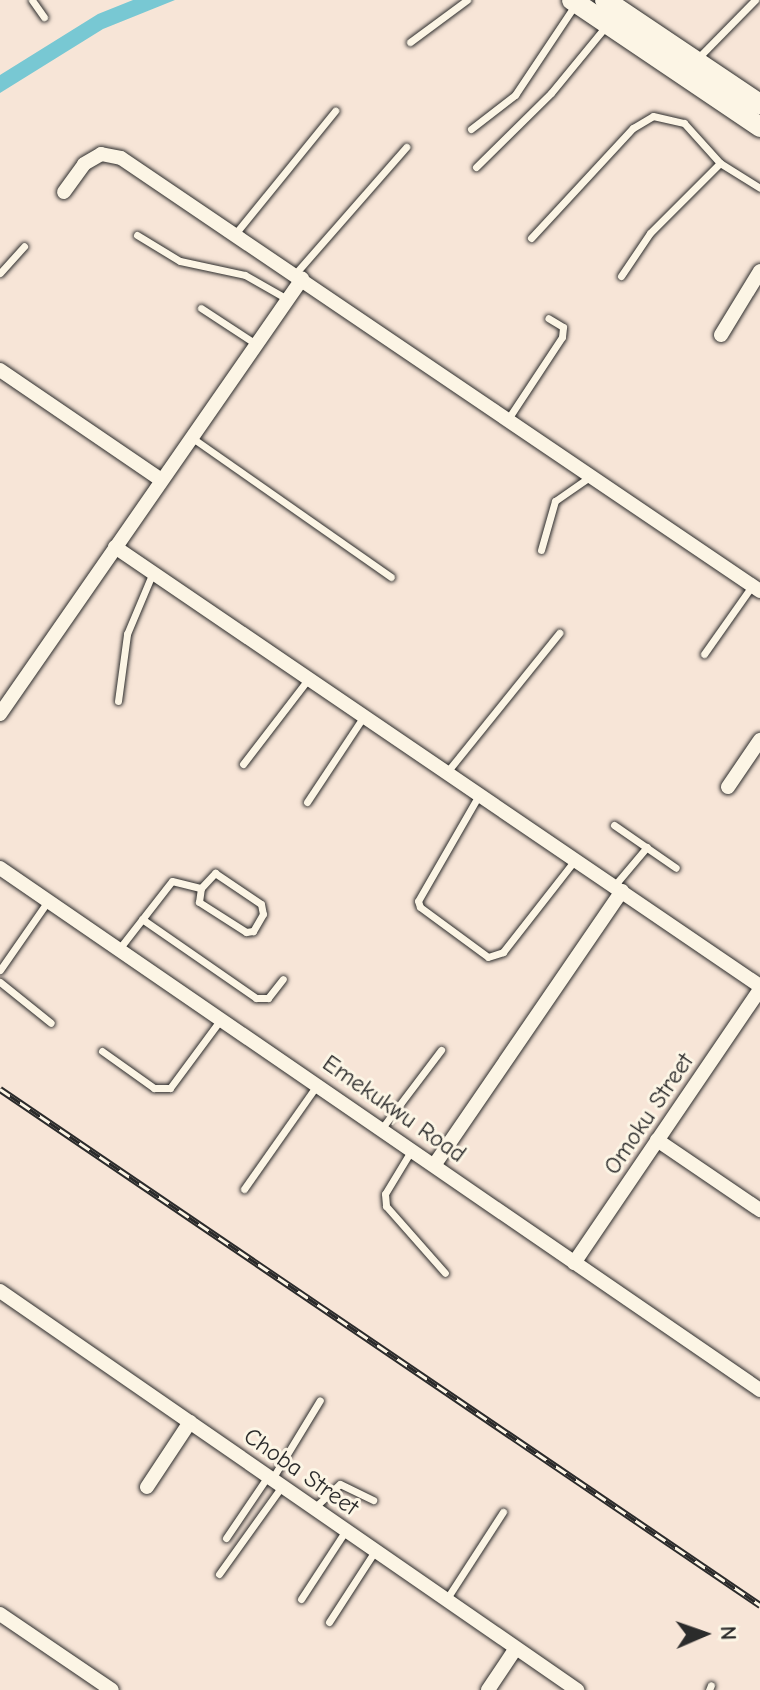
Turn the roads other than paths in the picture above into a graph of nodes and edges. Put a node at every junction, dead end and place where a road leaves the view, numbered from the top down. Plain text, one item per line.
1 (32, 0) edge
2 (467, 0) edge
3 (605, 0) edge
4 (755, 0) edge
5 (574, 2) edge
6 (44, 17) dead end
7 (608, 25) junction
8 (410, 42) dead end
9 (696, 61) junction
10 (760, 104) edge
11 (335, 111) dead end
12 (760, 127) edge
13 (471, 129) dead end
14 (406, 147) dead end
15 (720, 163) junction
16 (476, 167) dead end
17 (760, 188) edge
18 (64, 192) dead end
19 (235, 234) junction
20 (137, 235) dead end
21 (531, 238) dead end
22 (24, 246) dead end
23 (760, 271) edge
24 (0, 273) edge
25 (298, 276) junction
26 (621, 276) dead end
27 (287, 299) junction
28 (201, 308) dead end
29 (548, 318) dead end
30 (721, 335) dead end
31 (256, 344) junction
32 (0, 370) edge
33 (508, 419) junction
34 (191, 437) junction
35 (591, 476) junction
36 (161, 480) junction
37 (115, 547) junction
38 (541, 550) dead end
39 (153, 572) junction
40 (391, 577) dead end
41 (756, 589) edge
42 (559, 633) dead end
43 (704, 654) dead end
44 (309, 678) junction
45 (118, 701) dead end
46 (0, 714) edge
47 (364, 716) junction
48 (760, 740) edge
49 (243, 764) dead end
50 (447, 772) junction
51 (728, 787) dead end
52 (479, 795) junction
53 (307, 802) dead end
54 (614, 825) dead end
55 (647, 847) junction
56 (575, 860) junction
57 (0, 868) edge
58 (676, 868) dead end
59 (201, 888) junction
60 (618, 889) junction
61 (48, 901) junction
62 (142, 919) junction
63 (119, 949) junction
64 (0, 970) edge
65 (283, 979) dead end
66 (0, 982) edge
67 (760, 988) edge
68 (221, 1019) junction
69 (51, 1023) dead end
70 (441, 1050) dead end
71 (102, 1051) dead end
72 (318, 1083) junction
73 (382, 1128) junction
74 (657, 1140) junction
75 (412, 1149) junction
76 (435, 1164) junction
77 (244, 1189) dead end
78 (760, 1210) edge
79 (574, 1263) junction
80 (445, 1273) dead end
81 (0, 1291) edge
82 (760, 1390) edge
83 (320, 1400) dead end
84 (190, 1422) junction
85 (274, 1480) junction
86 (147, 1487) dead end
87 (373, 1500) dead end
88 (314, 1508) junction
89 (503, 1512) dead end
90 (346, 1530) junction
91 (226, 1538) dead end
92 (375, 1551) junction
93 (219, 1574) dead end
94 (301, 1599) dead end
95 (446, 1600) junction
96 (0, 1614) edge
97 (329, 1622) dead end
98 (516, 1648) junction
99 (112, 1690) edge
100 (488, 1690) edge
101 (577, 1690) edge

1 - 6 lane
2 - 8 lane
3 - 9 main road
4 - 9 lane
5 - 7 main road
5 - 13 lane
7 - 12 main road
7 - 16 lane
9 - 10 main road
11 - 19 lane
14 - 25 lane
15 - 17 lane
15 - 21 lane
15 - 26 lane
18 - 19 street
19 - 25 street
20 - 27 lane
22 - 24 lane
23 - 30 street
25 - 27 street
25 - 33 street
27 - 31 street
28 - 31 lane
29 - 33 lane
31 - 34 street
32 - 36 street
33 - 35 street
34 - 36 street
34 - 40 lane
35 - 38 lane
35 - 41 street
36 - 37 street
37 - 39 street
37 - 46 street
39 - 44 street
39 - 45 lane
41 - 43 lane
42 - 50 lane
44 - 47 street
44 - 49 lane
47 - 50 street
47 - 53 lane
48 - 51 street
50 - 52 street
52 - 56 street
52 - 56 lane
54 - 55 lane
55 - 58 lane
55 - 60 lane
56 - 60 street
57 - 61 street, Emekukwu Road
59 - 59 lane
59 - 62 lane
60 - 67 street
60 - 76 street
61 - 63 street, Emekukwu Road
61 - 64 lane
62 - 63 lane
62 - 65 lane
63 - 68 street, Emekukwu Road
66 - 69 lane
67 - 74 street, Omoku Street
68 - 71 lane
68 - 72 street, Emekukwu Road
70 - 73 lane
72 - 73 street, Emekukwu Road
72 - 77 lane
73 - 75 street, Emekukwu Road
74 - 78 street
74 - 79 street, Omoku Street
75 - 76 street, Emekukwu Road
75 - 80 lane
76 - 79 street, Emekukwu Road
79 - 82 street, Emekukwu Road
81 - 84 street, Choba Street
83 - 85 lane
84 - 85 street, Choba Street
84 - 86 street
85 - 88 street, Choba Street
85 - 91 lane
85 - 93 lane
87 - 88 lane
88 - 90 street, Choba Street
89 - 95 lane
90 - 92 street, Choba Street
90 - 94 lane
92 - 95 street, Choba Street
92 - 97 lane
95 - 98 street, Choba Street
96 - 99 street
98 - 100 street
98 - 101 street, Choba Street

